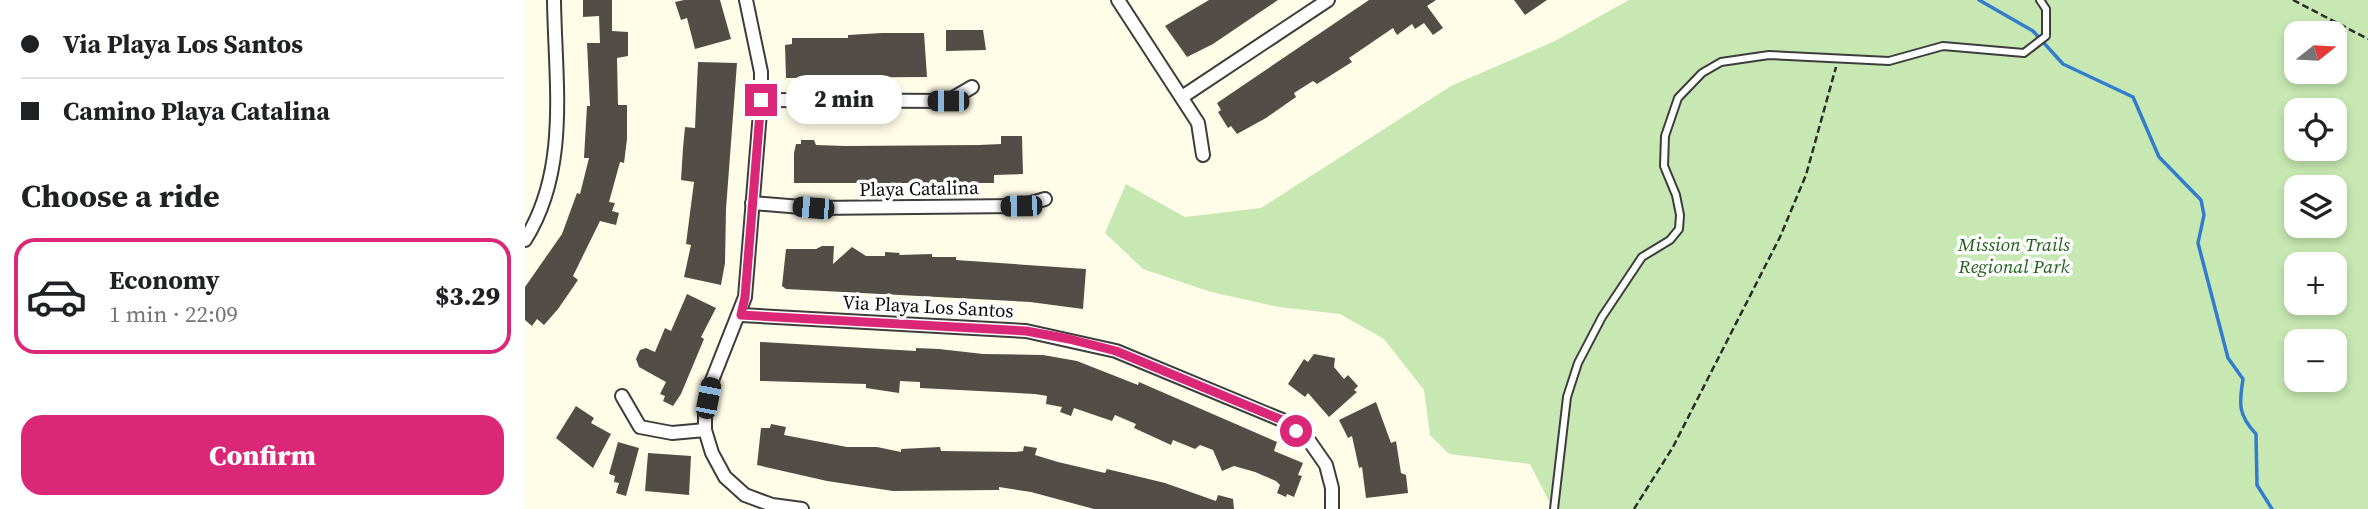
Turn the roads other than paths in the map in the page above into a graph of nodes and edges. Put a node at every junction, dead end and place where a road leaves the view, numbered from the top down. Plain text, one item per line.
1 (554, 0) edge
2 (746, 0) edge
3 (1118, 0) edge
4 (1328, 0) edge
5 (2040, 0) edge
6 (972, 87) dead end
7 (1182, 97) junction
8 (761, 100) junction
9 (1203, 155) dead end
10 (1045, 199) dead end
11 (752, 203) junction
12 (525, 240) edge
13 (741, 315) junction
14 (622, 396) dead end
15 (705, 430) junction
16 (802, 509) edge
17 (1332, 509) edge
18 (1554, 509) edge

1 - 12 street
2 - 8 street
3 - 7 street
4 - 7 street
5 - 18 lane
6 - 8 street
7 - 9 street
8 - 11 street
10 - 11 street, Playa Catalina
11 - 13 street
13 - 15 street
13 - 17 street, Via Playa Los Santos
14 - 15 street
15 - 16 street

